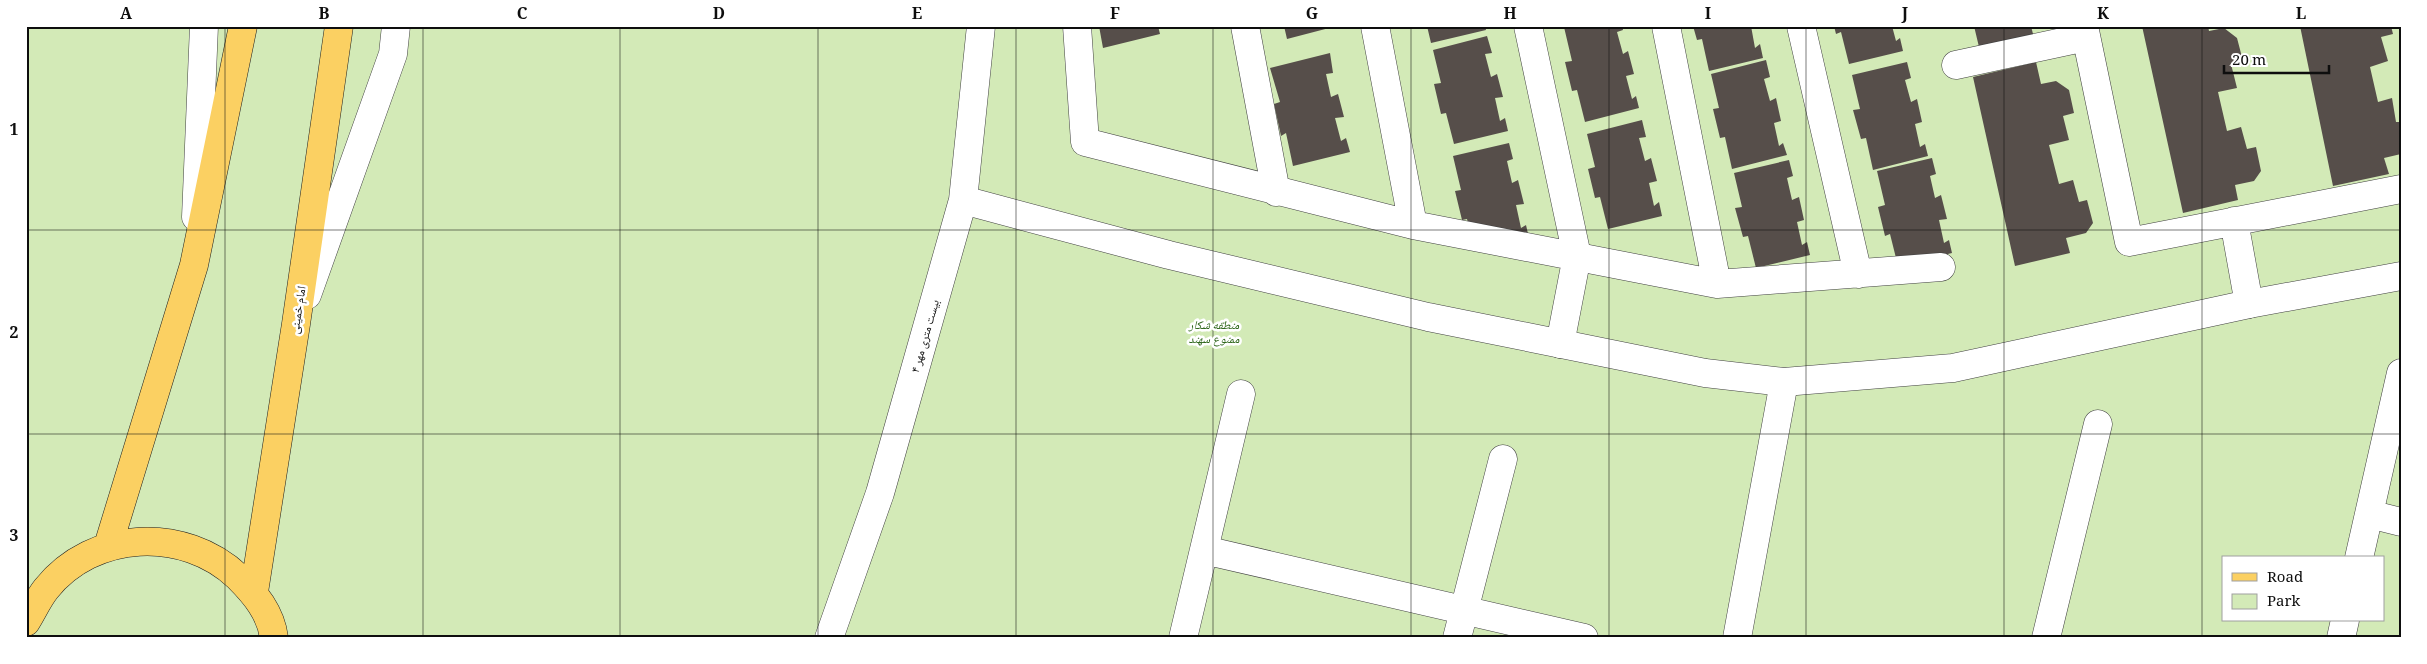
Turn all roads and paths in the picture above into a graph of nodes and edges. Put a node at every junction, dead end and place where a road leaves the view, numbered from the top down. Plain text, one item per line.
1 (204, 26) edge
2 (243, 26) edge
3 (339, 26) edge
4 (396, 26) edge
5 (981, 26) edge
6 (1077, 26) edge
7 (1245, 26) edge
8 (1375, 26) edge
9 (1528, 26) edge
10 (1666, 26) edge
11 (1801, 26) edge
12 (2085, 31) edge
13 (1956, 66) dead end
14 (2401, 190) edge
15 (1276, 192) junction
16 (963, 200) junction
17 (2234, 221) junction
18 (1413, 225) junction
19 (1578, 256) junction
20 (194, 265) junction
21 (1941, 267) dead end
22 (1858, 274) junction
23 (2401, 276) edge
24 (1717, 284) junction
25 (2249, 304) junction
26 (296, 324) junction
27 (1560, 344) junction
28 (2401, 373) edge
29 (1784, 382) junction
30 (1241, 394) dead end
31 (2098, 424) dead end
32 (1504, 459) dead end
33 (2369, 514) junction
34 (2401, 522) edge
35 (108, 546) junction
36 (1204, 550) junction
37 (2359, 556) edge
38 (254, 592) junction
39 (1464, 610) junction
40 (26, 622) edge
41 (2345, 622) edge
42 (274, 638) edge
43 (829, 638) edge
44 (1183, 638) edge
45 (1458, 638) edge
46 (1584, 638) edge
47 (1737, 638) edge
48 (2046, 638) edge
49 (2341, 638) edge

1 - 20 street
2 - 20 main road
3 - 26 main road, امام خمینی
4 - 26 street
5 - 16 street, بیست متری مهر ۴
6 - 15 street
7 - 15 street
8 - 18 street
9 - 19 street
10 - 24 street
11 - 22 street
12 - 13 street
12 - 17 street
14 - 17 street
15 - 18 street
16 - 27 street
16 - 43 street, بیست متری مهر ۴
17 - 25 street
18 - 19 street
19 - 24 street
19 - 27 street
20 - 35 main road
21 - 22 street
22 - 24 street
23 - 25 street
25 - 29 street
26 - 38 main road, امام خمینی
27 - 29 street
28 - 33 street
29 - 47 street
30 - 36 street
31 - 48 street
32 - 39 street
33 - 34 street
33 - 37 street
35 - 38 main road
35 - 40 main road
36 - 39 street
36 - 44 street
38 - 42 main road
39 - 45 street
39 - 46 street
41 - 49 street

